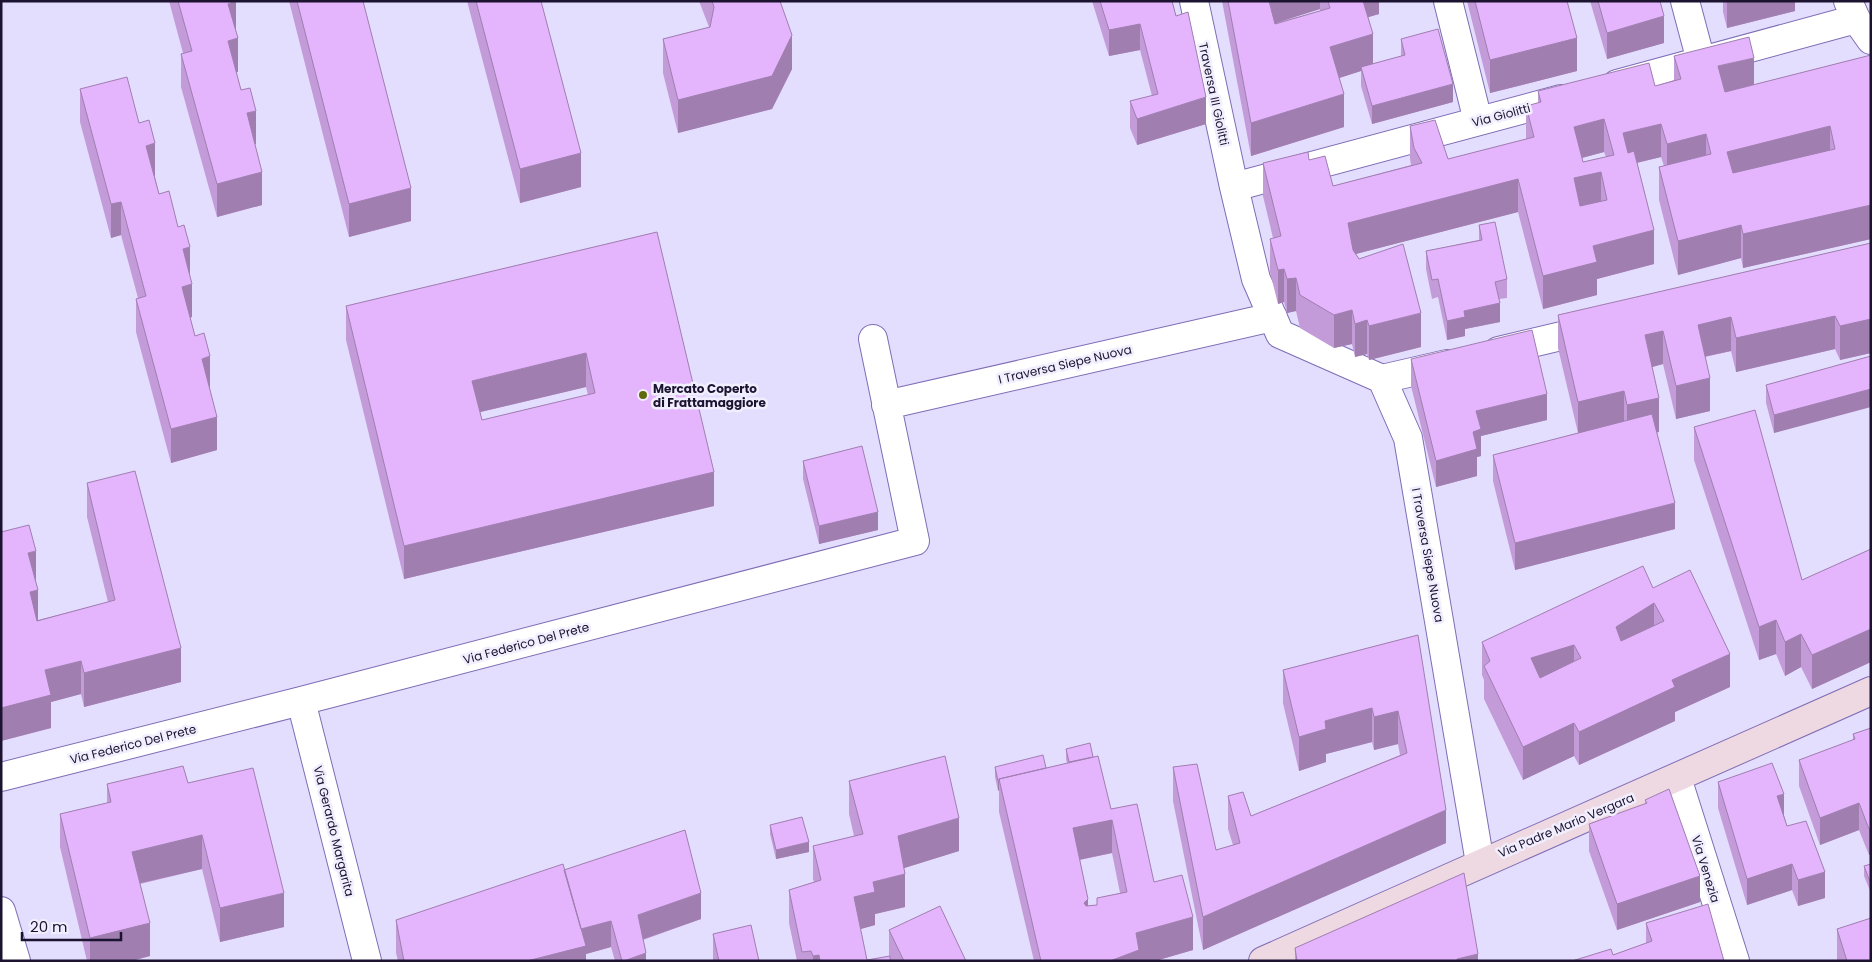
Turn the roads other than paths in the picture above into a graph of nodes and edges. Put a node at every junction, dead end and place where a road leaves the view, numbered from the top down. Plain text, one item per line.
1 (1194, 1) edge
2 (1448, 1) edge
3 (1685, 1) edge
4 (1858, 20) edge
5 (1700, 61) junction
6 (1478, 121) junction
7 (1234, 187) junction
8 (1273, 317) junction
9 (1622, 321) edge
10 (872, 339) dead end
11 (1382, 379) junction
12 (886, 405) junction
13 (1871, 691) edge
14 (301, 701) junction
15 (1, 777) edge
16 (1678, 778) junction
17 (1480, 863) junction
18 (1, 911) edge
19 (16, 961) edge
20 (367, 961) edge
21 (1262, 961) edge
22 (1734, 961) edge

1 - 7 street, Traversa III Giolitti
2 - 6 street
3 - 5 street
4 - 5 street, Via Giolitti
5 - 6 street, Via Giolitti
6 - 7 street, Via Giolitti
7 - 8 street
8 - 11 street
8 - 12 street, I Traversa Siepe Nuova
9 - 11 street
10 - 12 street
11 - 17 street, I Traversa Siepe Nuova
12 - 14 street, Via Federico Del Prete
13 - 16 street, Via Padre Mario Vergara
14 - 15 street, Via Federico Del Prete
14 - 20 street, Via Gerardo Margarita
16 - 17 street, Via Padre Mario Vergara
16 - 22 street, Via Venezia
17 - 21 street, Via Padre Mario Vergara
18 - 19 street

